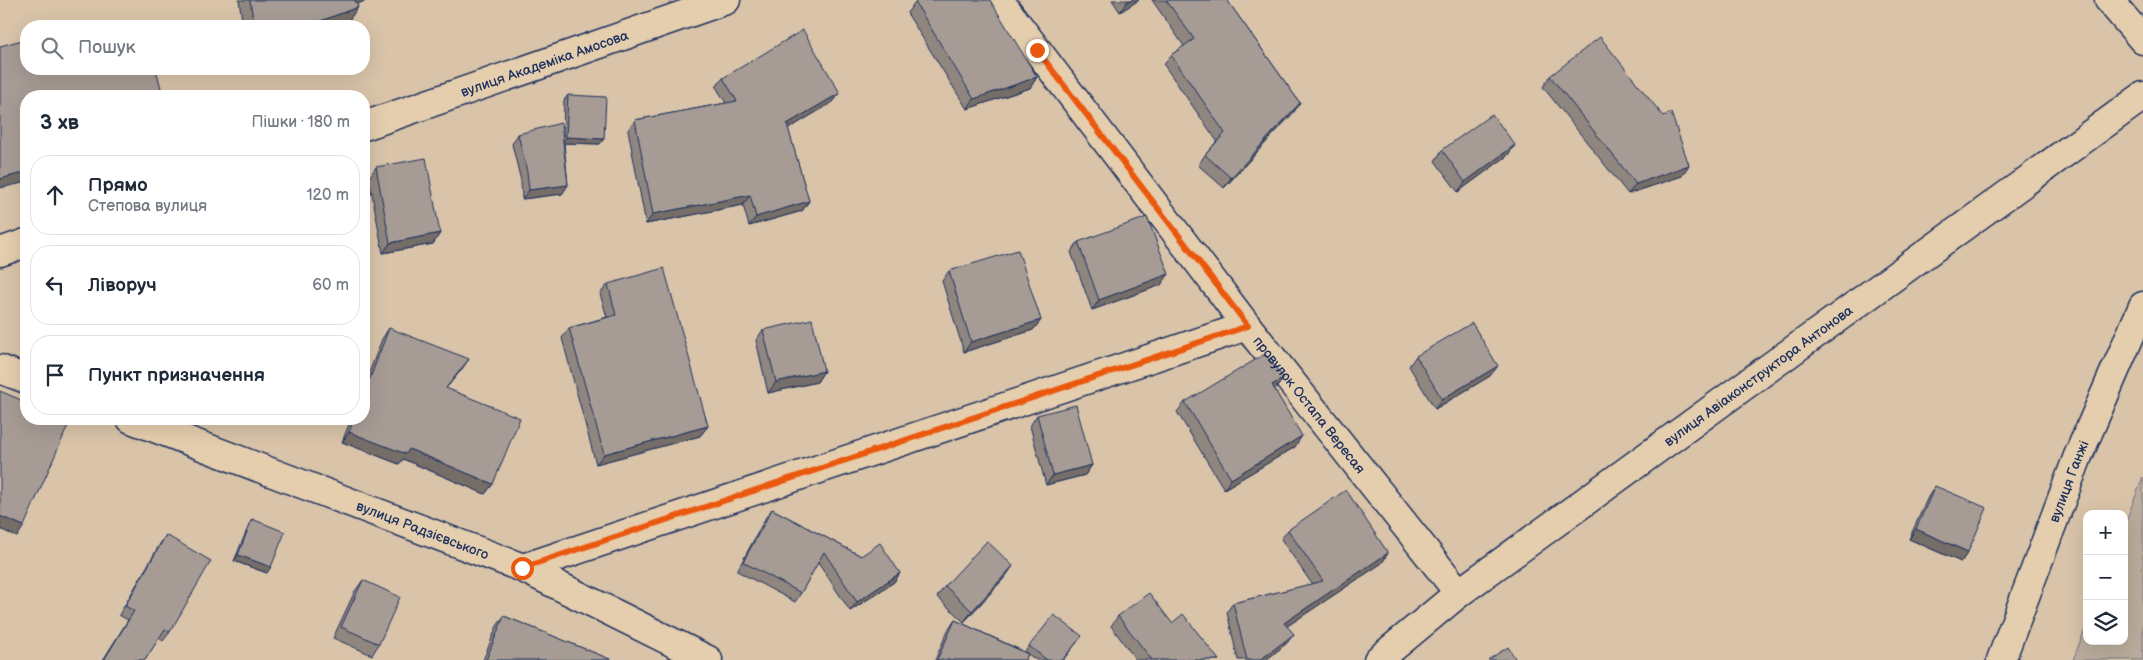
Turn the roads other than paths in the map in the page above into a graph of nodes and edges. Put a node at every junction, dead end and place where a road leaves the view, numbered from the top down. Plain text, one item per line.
1 (726, 0) edge
2 (999, 0) edge
3 (2110, 0) edge
4 (2143, 40) edge
5 (2143, 96) edge
6 (370, 124) edge
7 (20, 245) edge
8 (0, 252) edge
9 (2143, 306) edge
10 (1248, 326) junction
11 (0, 369) edge
12 (20, 377) edge
13 (147, 425) edge
14 (522, 568) junction
15 (1459, 594) junction
16 (677, 654) edge
17 (708, 660) edge
18 (1378, 660) edge
19 (2001, 660) edge

1 - 6 street, вулиця Академіка Амосова
2 - 10 street, провулок Остапа Вересая
3 - 4 street
5 - 15 street, вулиця Авіаконструктора Антонова
7 - 8 street
9 - 19 street, вулиця Ганжі
10 - 14 street
10 - 15 street, провулок Остапа Вересая
11 - 12 street
13 - 14 street, вулиця Радзієвського
14 - 16 street, вулиця Радзієвського
15 - 18 street, вулиця Авіаконструктора Антонова
16 - 17 street, вулиця Радзієвського

